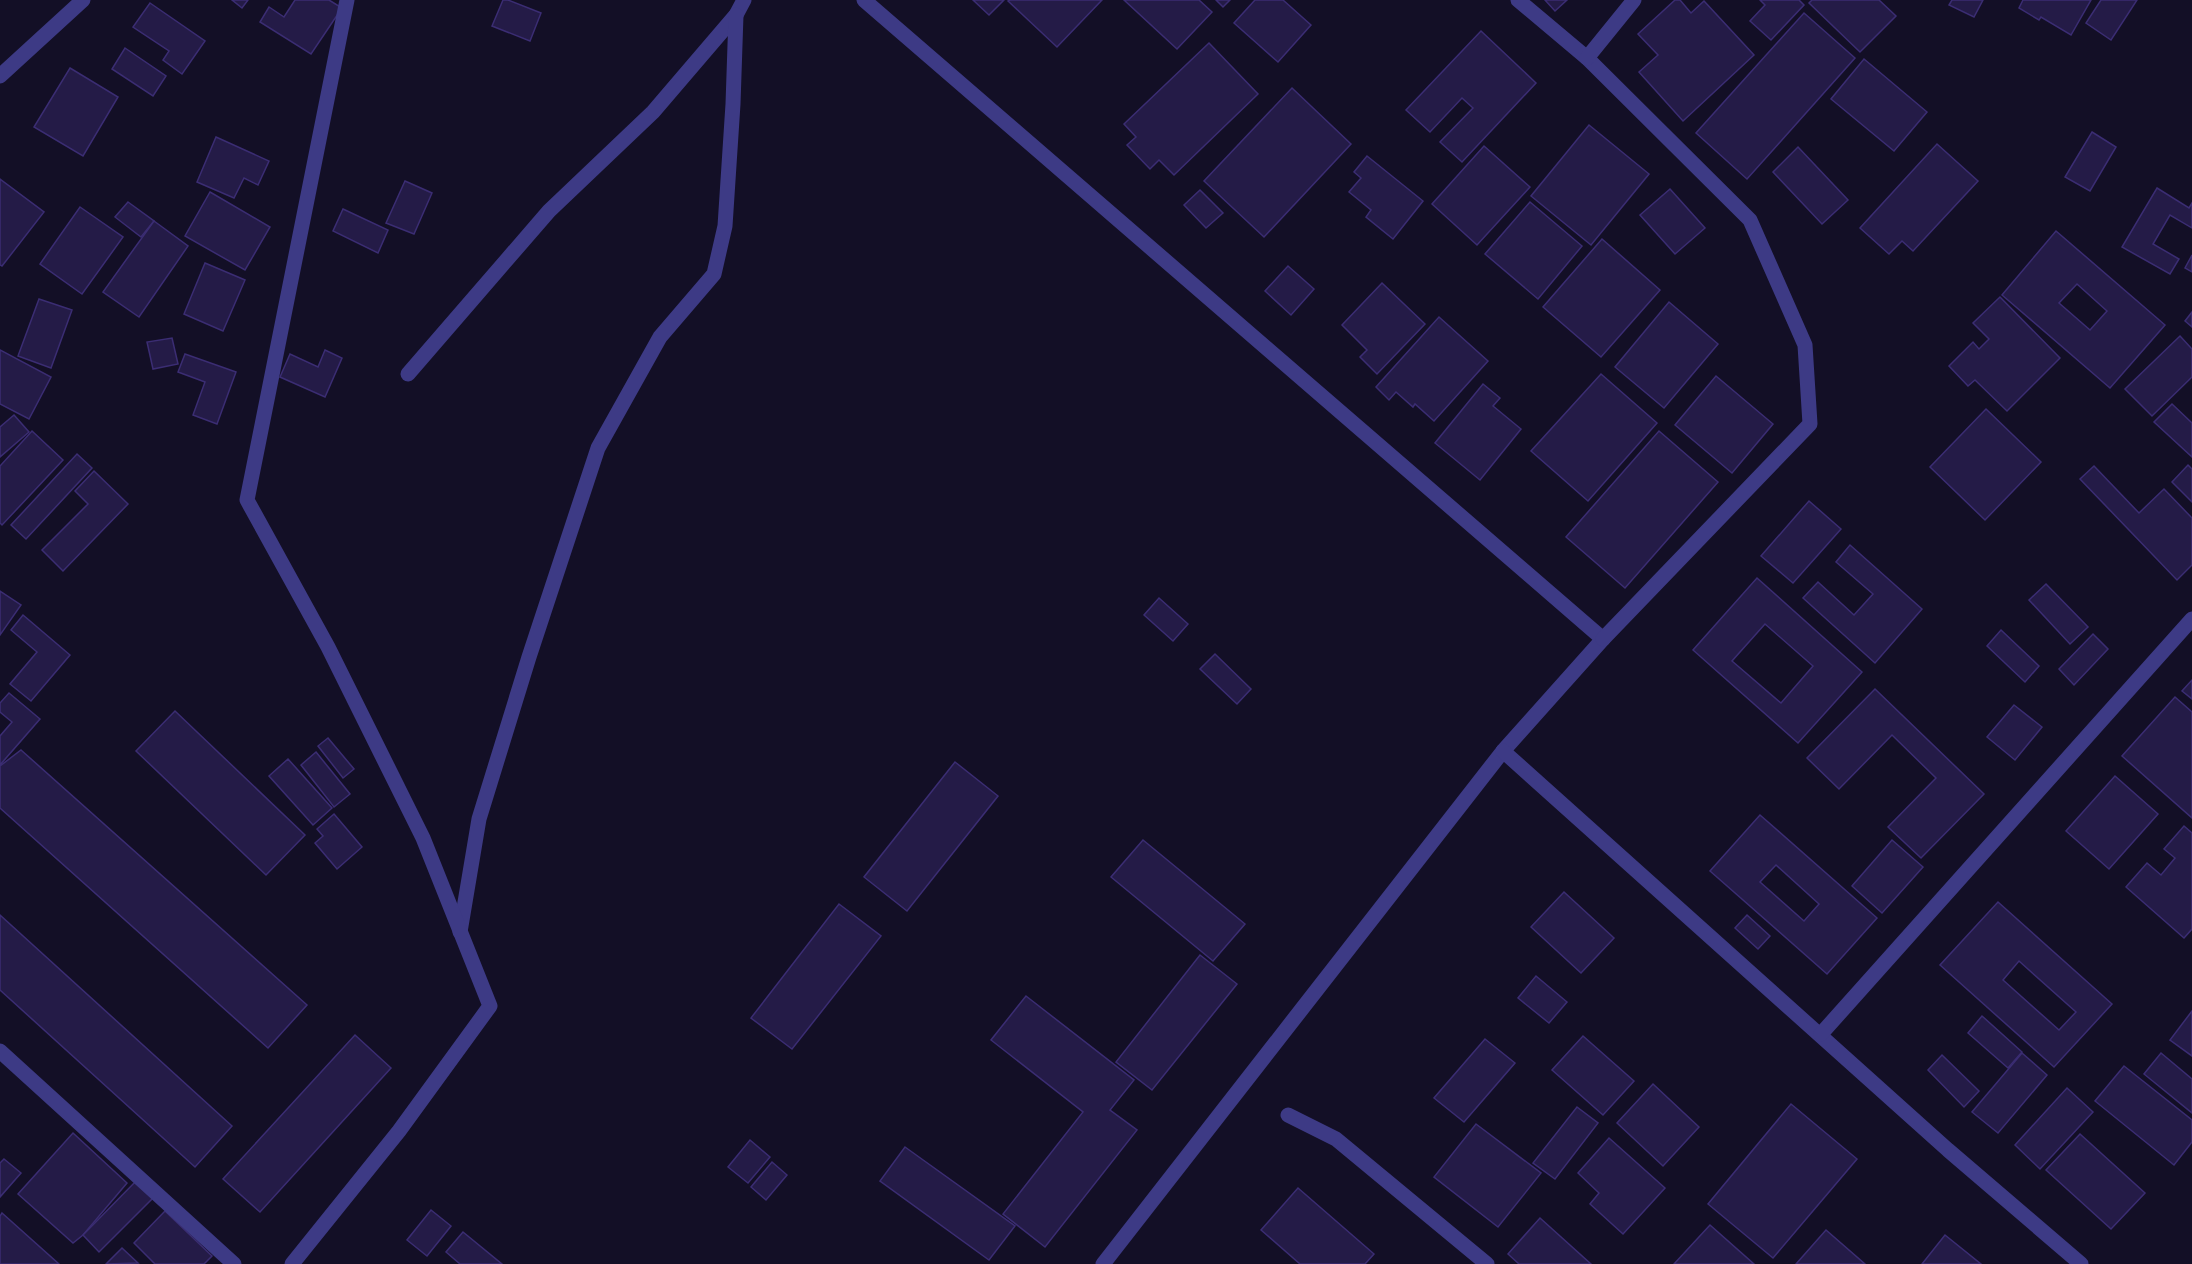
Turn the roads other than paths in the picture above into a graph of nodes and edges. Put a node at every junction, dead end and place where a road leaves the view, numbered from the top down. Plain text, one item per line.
1 (82, 0) edge
2 (347, 0) edge
3 (744, 0) edge
4 (864, 0) edge
5 (1518, 0) edge
6 (1634, 0) edge
7 (736, 15) junction
8 (1587, 58) junction
9 (0, 76) edge
10 (408, 374) dead end
11 (2192, 619) edge
12 (1604, 639) junction
13 (1503, 751) junction
14 (460, 933) junction
15 (1821, 1034) junction
16 (0, 1051) edge
17 (1288, 1114) dead end
18 (234, 1264) edge
19 (292, 1264) edge
20 (1103, 1264) edge
21 (1487, 1264) edge
22 (2081, 1264) edge

1 - 9 street
2 - 14 street
3 - 7 street
4 - 12 street
5 - 8 street
6 - 8 street
7 - 10 street
7 - 14 street
8 - 12 street
11 - 15 street
12 - 13 street
13 - 15 street
13 - 20 street
14 - 19 street
15 - 22 street
16 - 18 street
17 - 21 street

